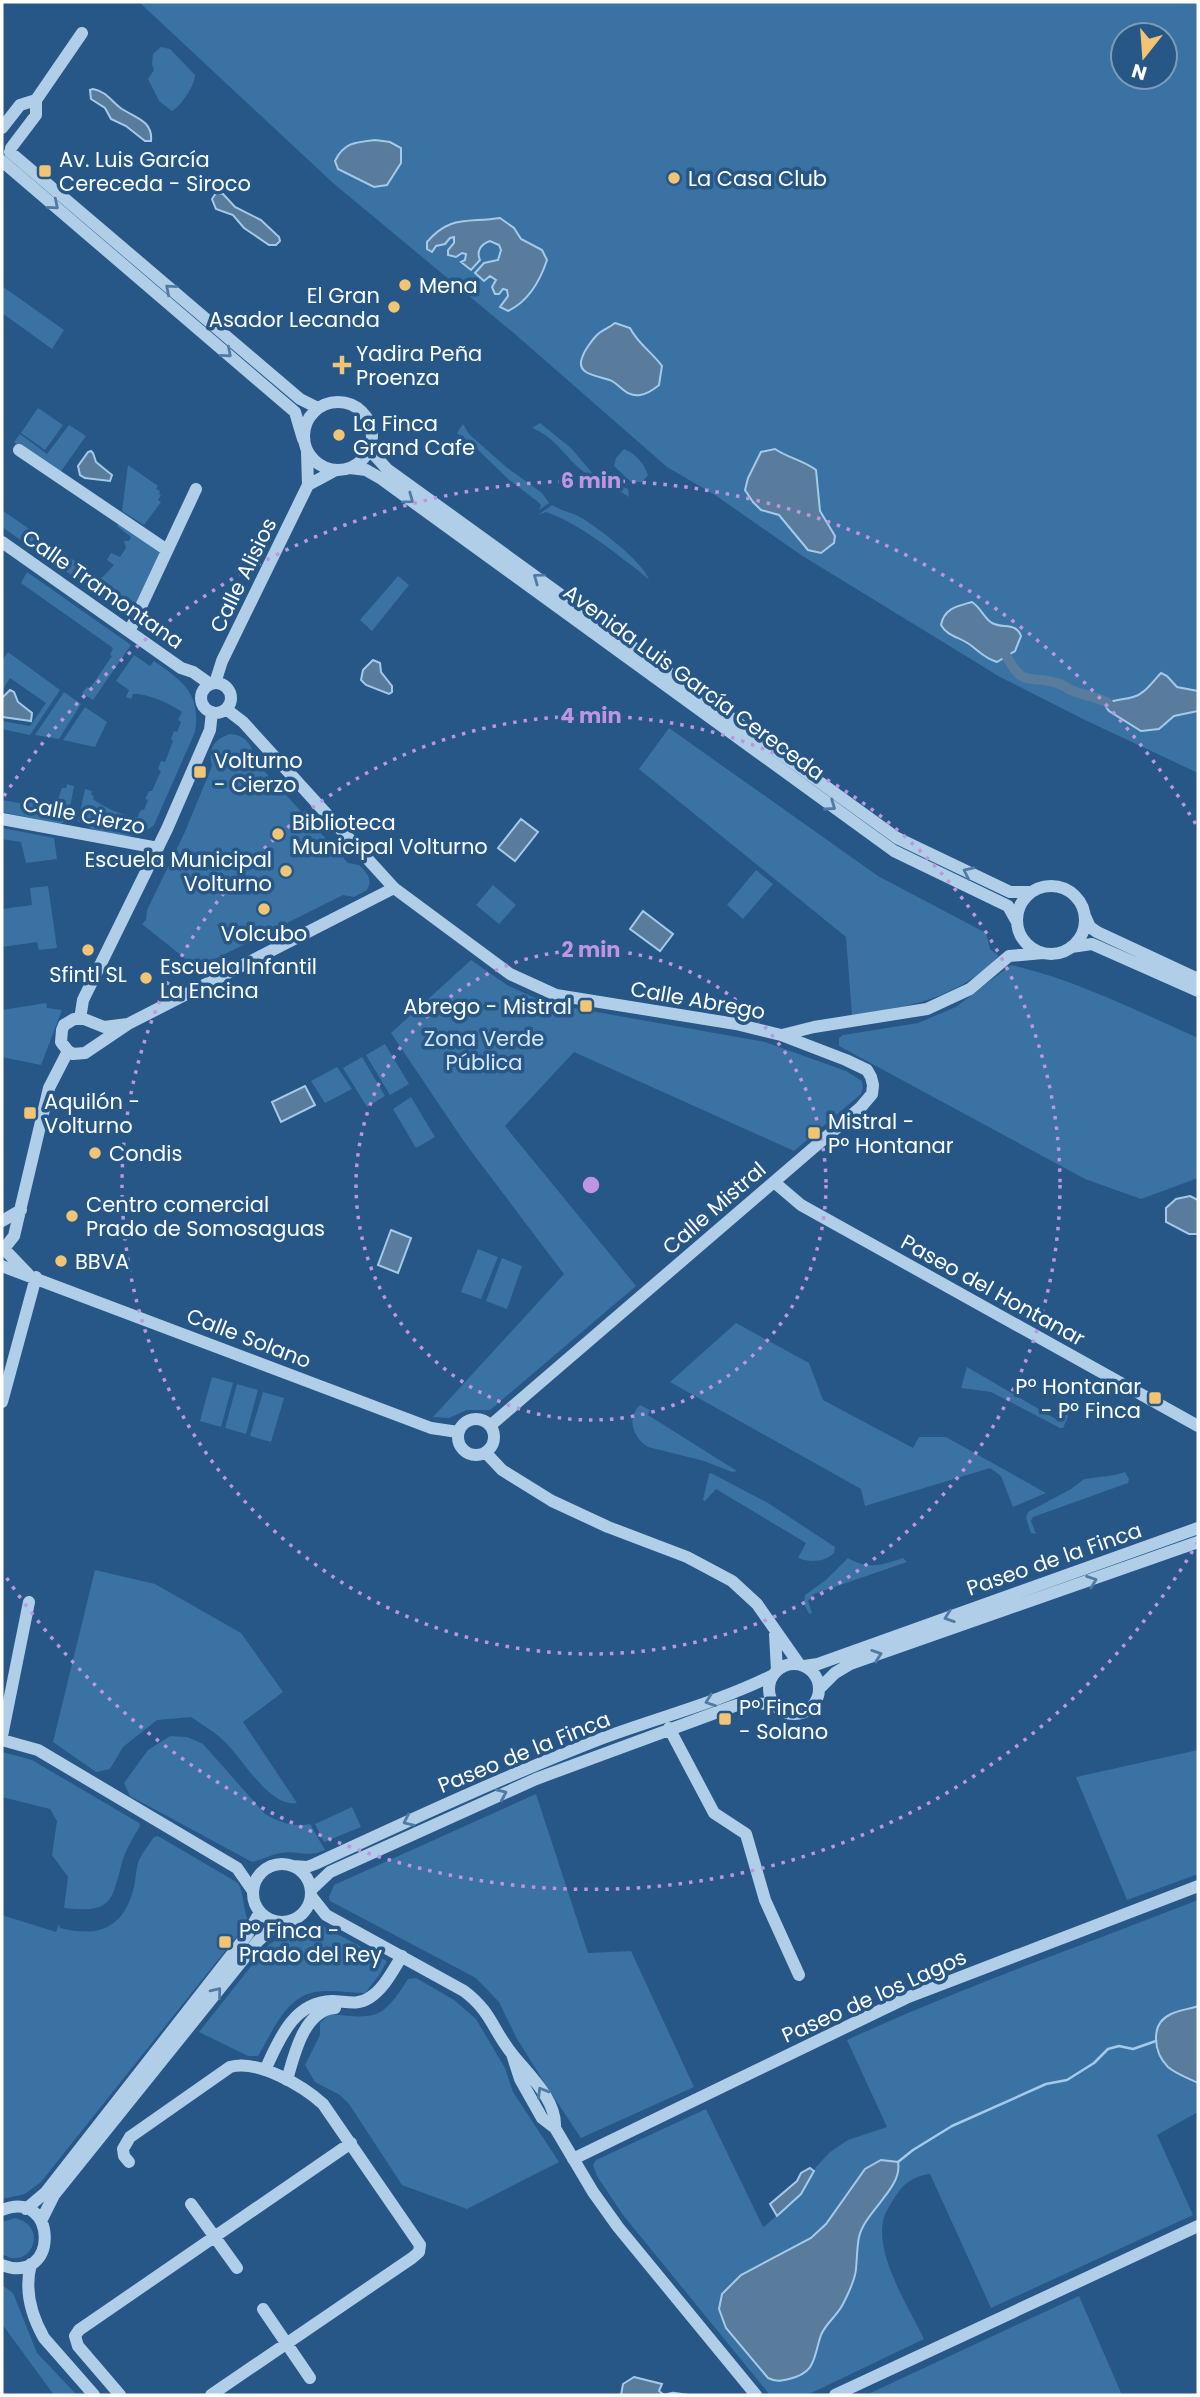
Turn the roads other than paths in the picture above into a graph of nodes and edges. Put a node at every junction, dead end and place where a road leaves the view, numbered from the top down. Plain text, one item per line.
1 (82, 33) dead end
2 (36, 100) junction
3 (2, 128) edge
4 (2, 137) edge
5 (6, 155) edge
6 (318, 408) junction
7 (303, 439) junction
8 (369, 449) junction
9 (19, 450) dead end
10 (307, 452) junction
11 (350, 468) junction
12 (337, 470) junction
13 (308, 485) junction
14 (196, 489) dead end
15 (2, 542) edge
16 (167, 550) junction
17 (130, 630) junction
18 (209, 687) junction
19 (226, 709) junction
20 (212, 712) junction
21 (2, 819) edge
22 (158, 848) junction
23 (394, 888) junction
24 (1031, 892) junction
25 (1085, 916) junction
26 (1018, 926) junction
27 (1071, 947) junction
28 (1043, 953) junction
29 (1009, 957) junction
30 (1198, 979) edge
31 (1198, 991) edge
32 (84, 1020) junction
33 (128, 1024) junction
34 (782, 1035) junction
35 (93, 1046) junction
36 (68, 1051) junction
37 (774, 1182) junction
38 (20, 1210) junction
39 (2, 1221) edge
40 (3, 1247) edge
41 (2, 1265) edge
42 (32, 1276) junction
43 (2, 1402) edge
44 (491, 1425) junction
45 (1198, 1426) edge
46 (458, 1432) junction
47 (486, 1453) junction
48 (1198, 1528) edge
49 (1198, 1542) edge
50 (29, 1602) dead end
51 (775, 1630) junction
52 (801, 1665) junction
53 (2, 1671) edge
54 (775, 1673) junction
55 (15, 1674) junction
56 (819, 1689) junction
57 (774, 1703) junction
58 (669, 1728) junction
59 (2, 1738) edge
60 (292, 1866) junction
61 (237, 1868) junction
62 (267, 1868) junction
63 (1198, 1886) edge
64 (253, 1891) junction
65 (311, 1893) junction
66 (260, 1912) junction
67 (302, 1915) junction
68 (326, 1915) junction
69 (286, 1922) junction
70 (405, 1957) junction
71 (799, 1975) dead end
72 (265, 2070) junction
73 (287, 2080) junction
74 (351, 2143) junction
75 (572, 2158) junction
76 (129, 2162) dead end
77 (191, 2204) dead end
78 (26, 2208) junction
79 (2, 2210) edge
80 (41, 2221) junction
81 (1198, 2226) edge
82 (214, 2236) junction
83 (31, 2264) junction
84 (5, 2267) edge
85 (237, 2268) dead end
86 (27, 2288) junction
87 (263, 2309) dead end
88 (287, 2343) junction
89 (310, 2378) dead end
90 (94, 2395) edge
91 (120, 2395) edge
92 (211, 2395) edge
93 (756, 2395) edge
94 (835, 2395) edge

1 - 2 street
2 - 3 street
2 - 5 street
4 - 5 street
6 -> 5 street
5 -> 7 street
6 - 7 street
6 - 8 street
7 - 10 street
8 - 11 street
24 -> 8 street, Avenida Luis García Cereceda
9 - 16 street
10 - 12 street
10 - 13 street, Calle Alisios
11 - 12 street
11 -> 26 street, Avenida Luis García Cereceda
12 - 13 street
13 - 18 street, Calle Alisios
14 - 16 street
15 - 17 street, Calle Tramontana
16 - 17 street
17 - 18 street, Calle Tramontana
18 - 19 street
18 - 20 street
19 - 20 street
19 - 23 street, Calle Abrego
20 - 22 street
21 - 22 street, Calle Cierzo
22 - 32 street
23 - 33 street
23 - 34 street, Calle Abrego
24 - 25 street
24 - 26 street
25 - 27 street
25 - 30 street
26 - 28 street
26 - 29 street
27 - 28 street
27 - 31 street
28 - 29 street
29 - 34 street, Calle Abrego
32 - 33 street
32 - 35 street
32 - 36 street
33 - 35 street
34 - 37 street, Calle Mistral
35 - 36 street
36 - 38 street
37 - 44 street, Calle Mistral
37 - 45 street, Paseo del Hontanar
38 - 39 street
38 - 40 street
40 - 42 street, Calle Solano
41 - 42 street, Calle Solano
42 - 43 street
42 - 46 street, Calle Solano
44 - 46 street
44 - 47 street
46 - 47 street
47 - 51 street
48 -> 52 street, Paseo de la Finca
56 -> 49 street, Paseo de la Finca
50 - 55 street
51 - 52 street
51 - 54 street
52 - 54 street
52 - 56 street
53 - 55 street
54 - 57 street
54 -> 60 street, Paseo de la Finca
55 - 59 street
56 - 57 street
57 - 58 street, Paseo de la Finca
65 -> 58 street, Paseo de la Finca
58 - 71 street
59 - 61 street
60 - 62 street
60 - 65 street
61 - 62 street
61 - 64 street
62 - 64 street
63 - 75 street, Paseo de los Lagos
64 - 66 street
65 - 67 street
65 - 68 street
66 - 69 street
66 - 78 street
67 - 68 street
67 - 69 street
68 - 70 street
80 -> 69 street
70 - 72 street
70 - 73 street
70 - 75 street
72 - 73 street
72 - 76 street
73 - 74 street
74 - 82 street
74 - 88 street
75 - 93 street
77 - 82 street
78 - 79 street
78 - 80 street
80 - 83 street
81 - 94 street
82 - 85 street
82 - 91 street
83 - 84 street
83 - 86 street
84 - 86 street
86 - 90 street
87 - 88 street
88 - 89 street
88 - 92 street

